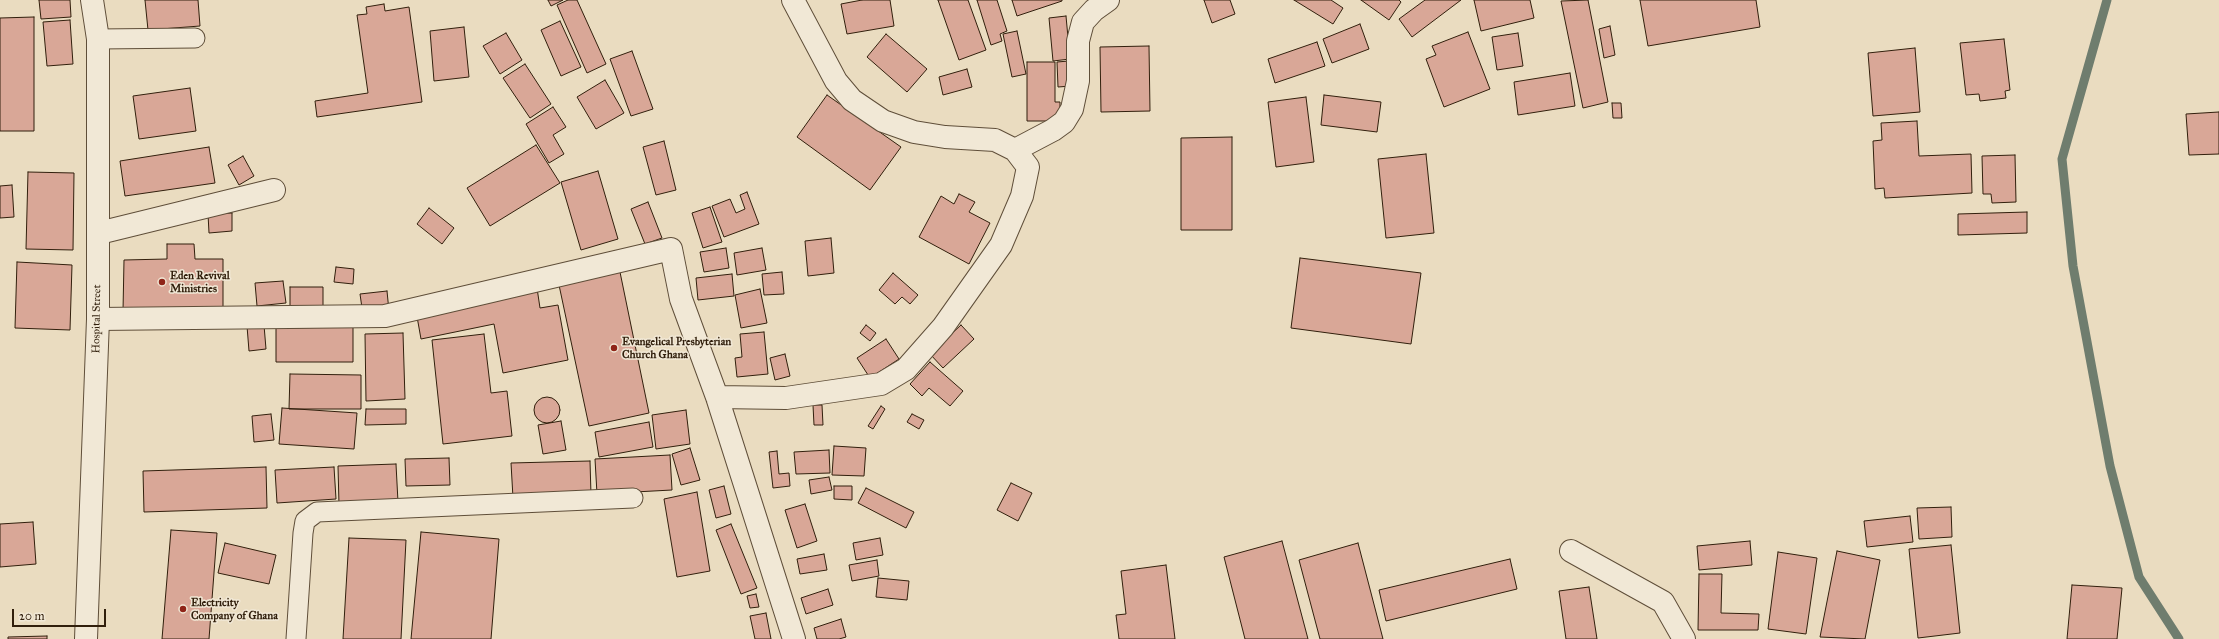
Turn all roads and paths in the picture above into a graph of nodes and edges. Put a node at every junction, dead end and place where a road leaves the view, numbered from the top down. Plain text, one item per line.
1 (92, 0) edge
2 (793, 0) edge
3 (1108, 0) edge
4 (195, 38) dead end
5 (98, 39) junction
6 (1015, 150) junction
7 (274, 190) dead end
8 (99, 233) junction
9 (98, 318) junction
10 (717, 397) junction
11 (633, 498) dead end
12 (1571, 552) dead end
13 (86, 639) edge
14 (296, 639) edge
15 (794, 639) edge
16 (1684, 639) edge

1 - 5 street, Hospital Street
2 - 6 street
3 - 6 street
4 - 5 lane
5 - 8 street, Hospital Street
6 - 10 street
7 - 8 street
8 - 9 street, Hospital Street
9 - 10 street
9 - 13 street, Hospital Street
10 - 15 street
11 - 14 lane
12 - 16 street

